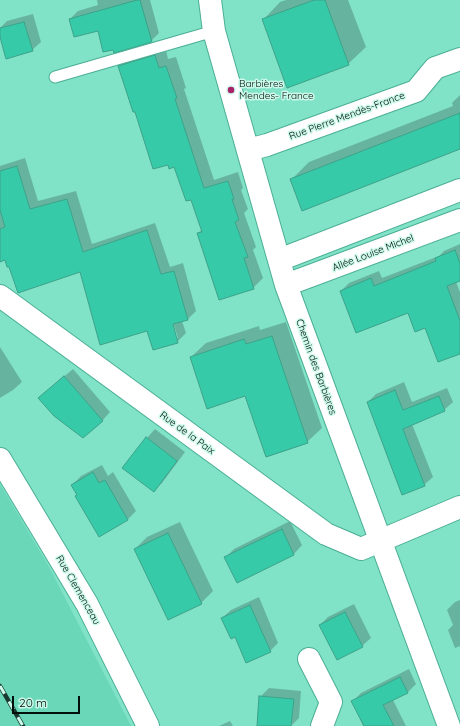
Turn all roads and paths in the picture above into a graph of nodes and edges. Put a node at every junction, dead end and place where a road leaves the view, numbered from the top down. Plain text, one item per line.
1 (210, 0) edge
2 (214, 31) junction
3 (460, 59) edge
4 (55, 77) dead end
5 (248, 150) junction
6 (460, 190) edge
7 (460, 220) edge
8 (279, 260) junction
9 (286, 285) junction
10 (0, 296) edge
11 (0, 459) edge
12 (460, 507) edge
13 (381, 541) junction
14 (309, 658) dead end
15 (148, 726) edge
16 (322, 726) edge
17 (449, 726) edge

1 - 2 street, Chemin des Barbières
2 - 4 lane
2 - 5 street, Chemin des Barbières
3 - 5 street, Rue Pierre Mendès-France
5 - 8 street, Chemin des Barbières
6 - 8 street
7 - 9 street, Allée Louise Michel
8 - 9 street, Chemin des Barbières
9 - 13 street, Chemin des Barbières
10 - 13 street, Rue de la Paix
11 - 15 street, Rue Clemenceau
12 - 13 street, Rue de la Paix
13 - 17 street, Chemin des Barbières
14 - 16 street

